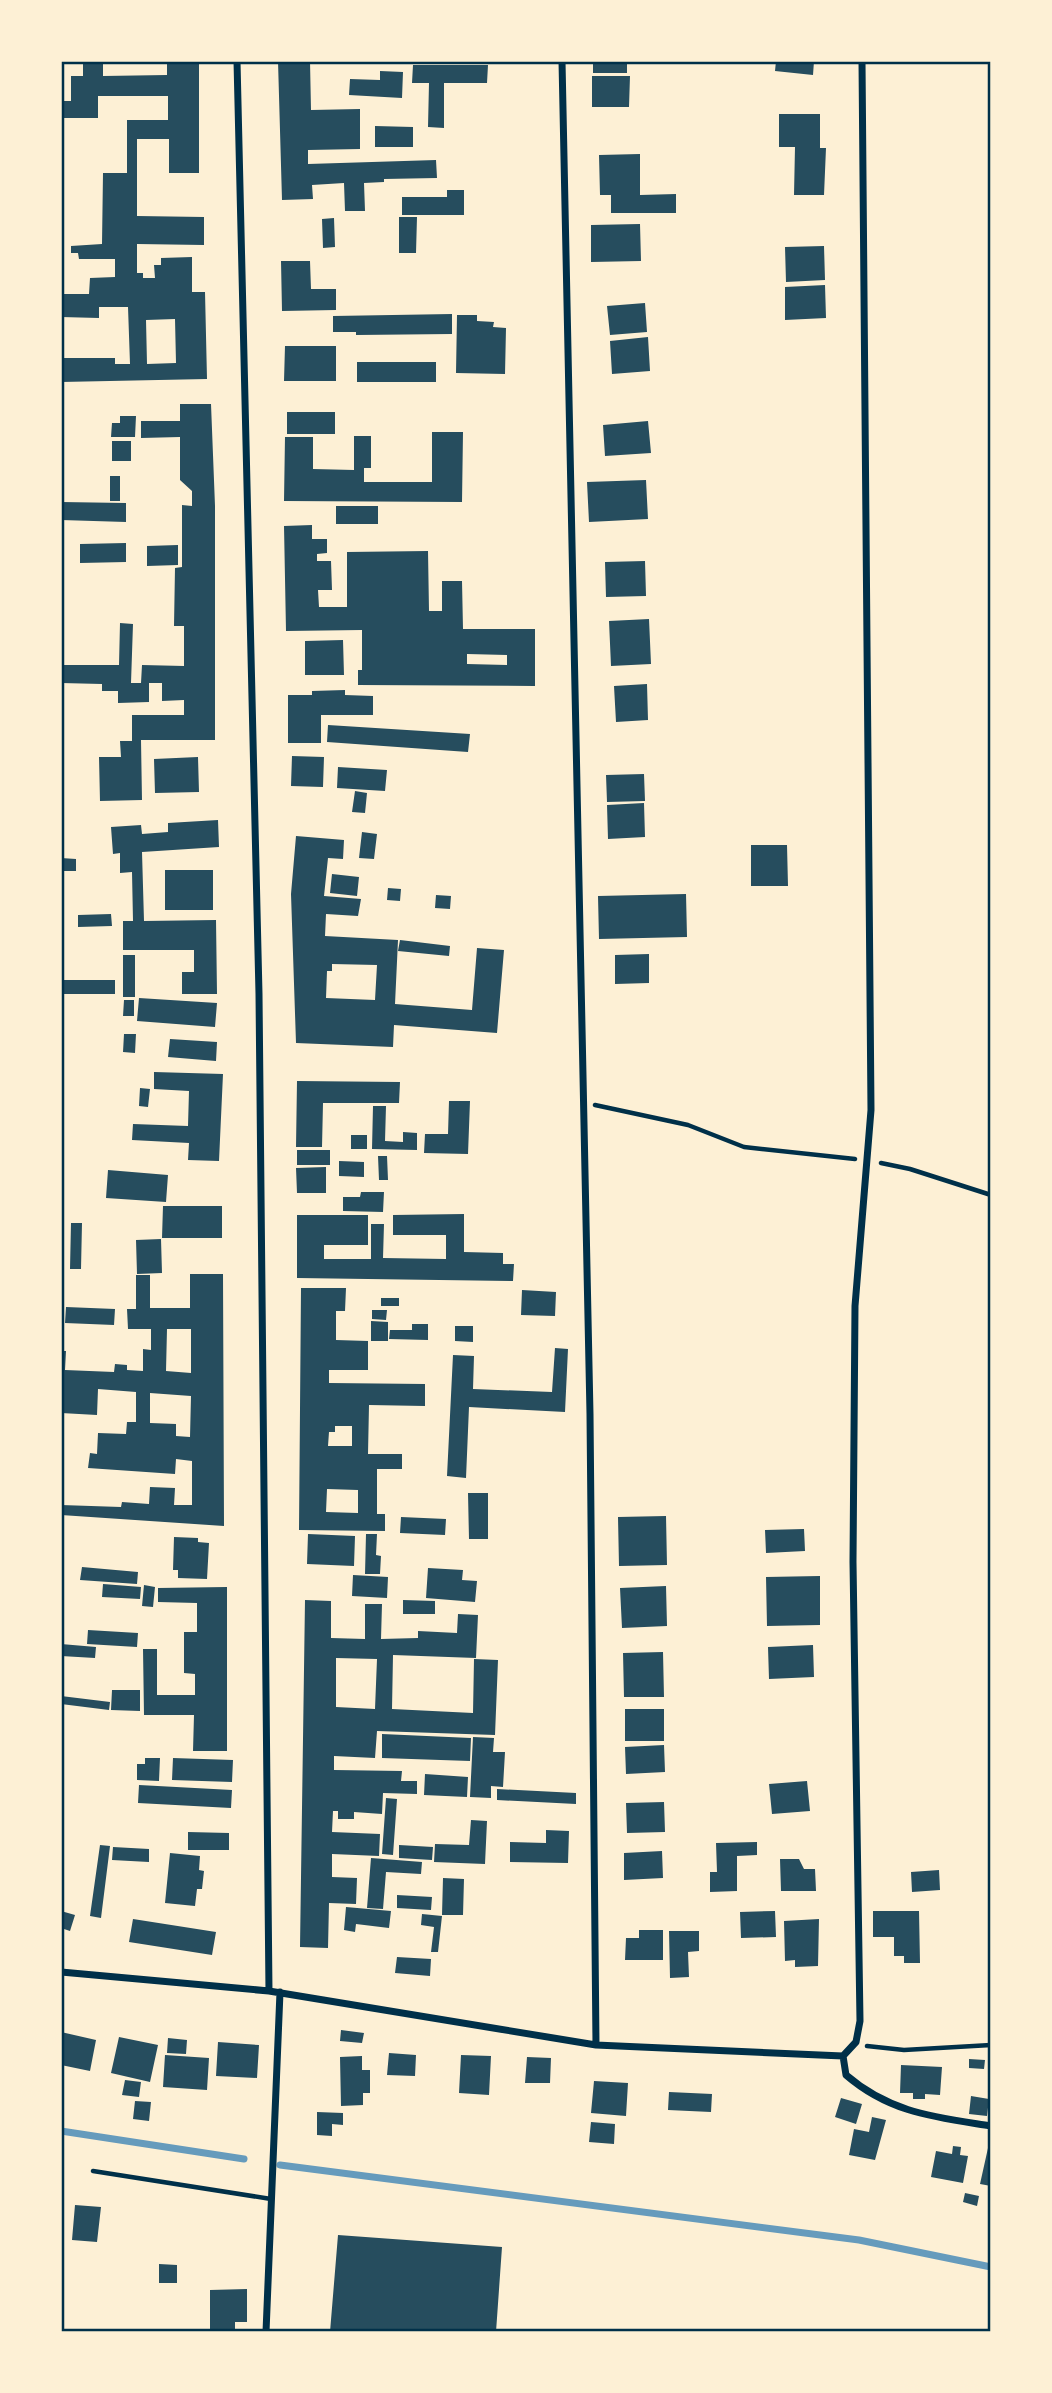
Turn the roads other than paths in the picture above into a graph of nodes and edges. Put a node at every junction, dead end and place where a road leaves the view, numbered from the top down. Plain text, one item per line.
1 (237, 61) edge
2 (562, 61) edge
3 (862, 61) edge
4 (61, 1972) edge
5 (269, 1991) junction
6 (280, 1992) junction
7 (596, 2045) junction
8 (843, 2056) junction
9 (991, 2126) edge
10 (93, 2171) dead end
11 (272, 2199) junction
12 (266, 2332) edge

1 - 5 street
2 - 7 street
3 - 8 street
4 - 5 street
5 - 6 street
6 - 7 street
6 - 11 street
7 - 8 street
8 - 9 street
10 - 11 lane
11 - 12 street

